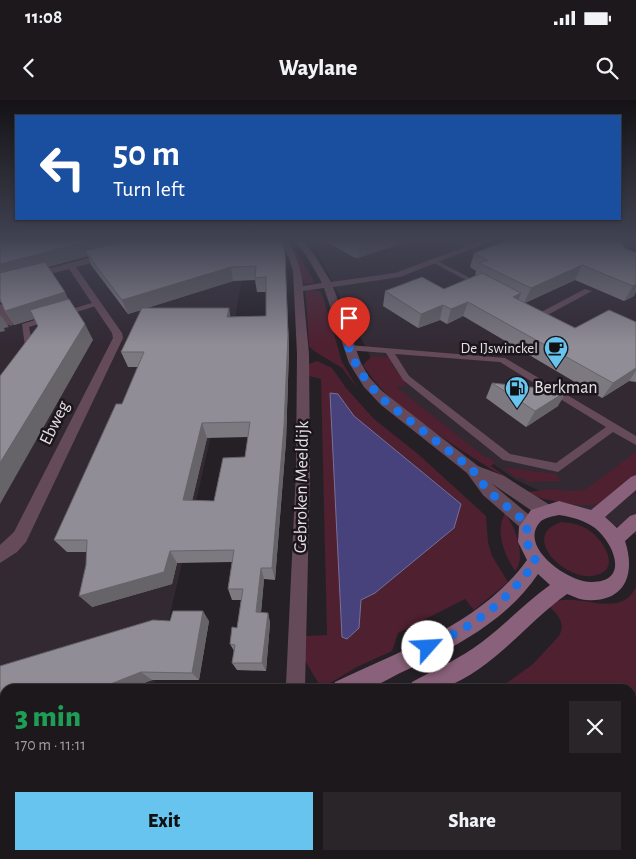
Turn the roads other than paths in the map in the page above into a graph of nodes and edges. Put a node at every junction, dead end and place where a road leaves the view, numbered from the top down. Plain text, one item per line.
1 (38, 274) edge
2 (77, 274) edge
3 (297, 274) edge
4 (323, 274) edge
5 (399, 274) edge
6 (459, 274) edge
7 (0, 284) edge
8 (328, 284) junction
9 (300, 289) junction
10 (486, 289) edge
11 (588, 291) dead end
12 (98, 304) junction
13 (0, 306) edge
14 (522, 307) edge
15 (9, 324) edge
16 (349, 348) junction
17 (389, 351) junction
18 (18, 362) edge
19 (613, 427) junction
20 (636, 441) edge
21 (472, 469) junction
22 (636, 481) edge
23 (544, 510) junction
24 (593, 518) junction
25 (636, 521) edge
26 (528, 524) junction
27 (616, 538) junction
28 (0, 555) edge
29 (536, 561) junction
30 (565, 585) junction
31 (296, 684) edge
32 (352, 684) edge
33 (428, 684) edge

1 - 7 street
2 - 12 street, Ebweg
3 - 9 street, Gebroken Meeldijk
4 - 8 street
5 - 8 street
6 - 10 lane
8 - 9 street
8 - 16 street
9 - 31 street, Gebroken Meeldijk
11 - 14 lane
12 - 18 lane
12 - 28 street, Ebweg
13 - 15 lane
16 - 17 lane
16 - 21 street
17 - 19 lane
17 - 19 lane
19 - 20 lane
21 - 23 street
21 - 26 street
22 - 24 main road
23 - 24 main road
23 - 26 main road
24 - 27 main road
25 - 27 main road
26 - 29 main road
27 - 30 main road
29 - 30 main road
29 - 32 main road
30 - 33 main road

